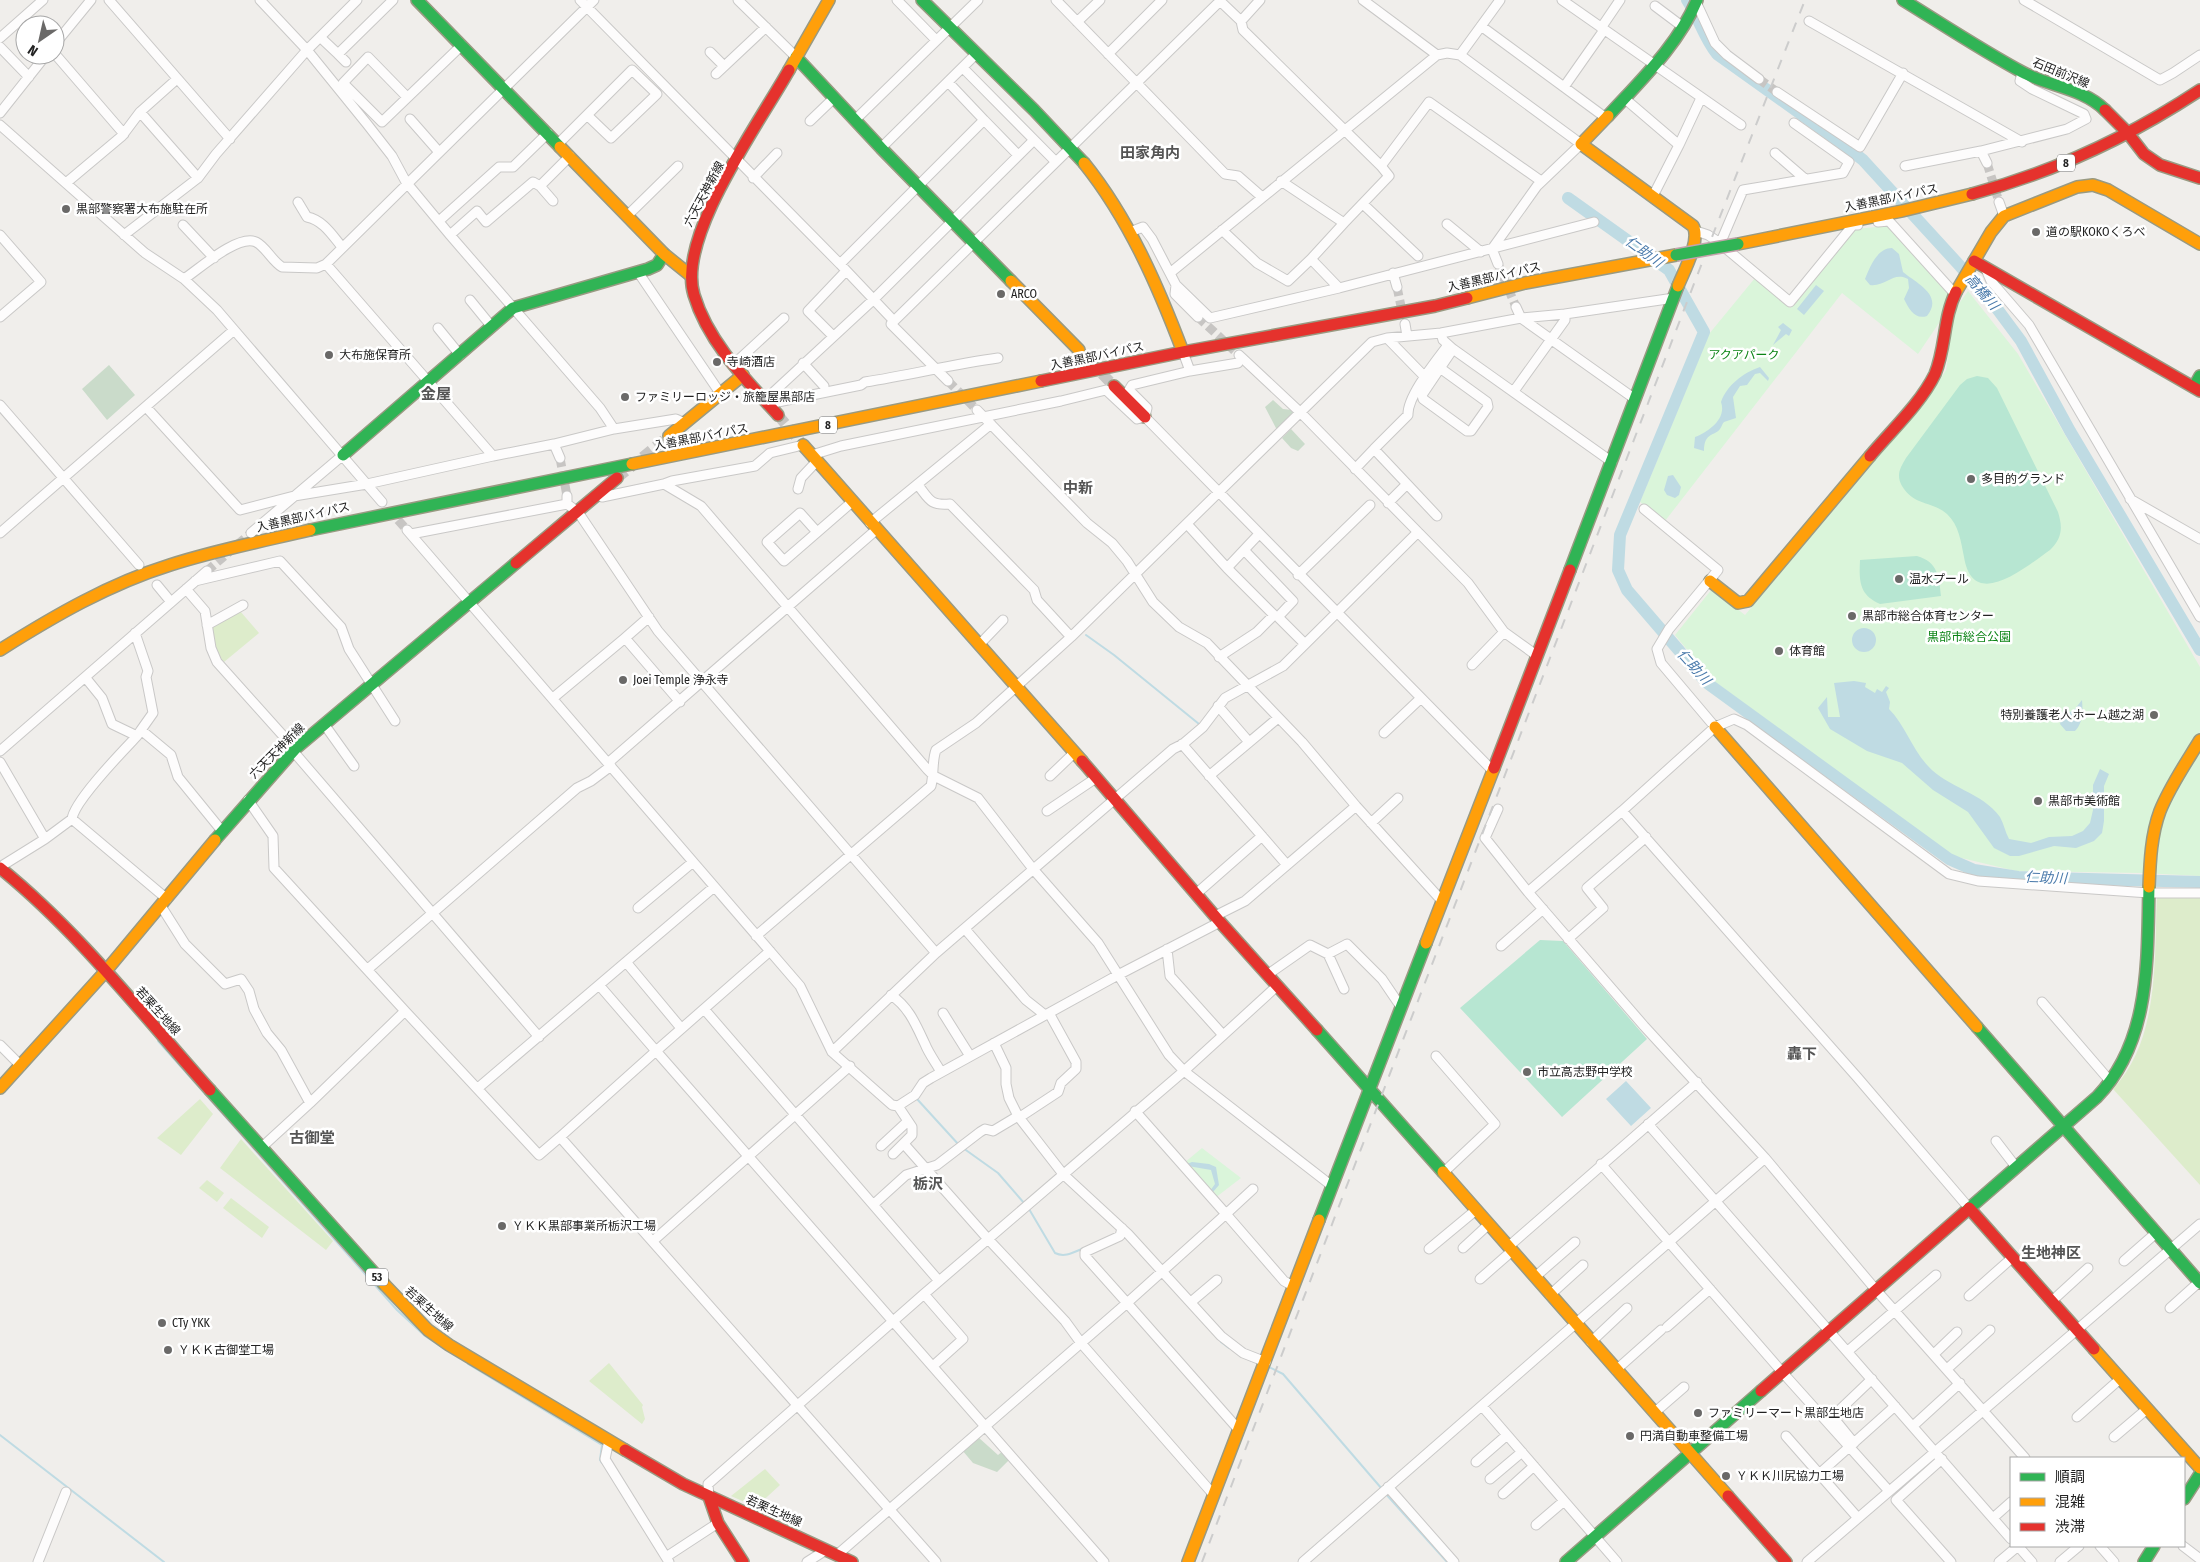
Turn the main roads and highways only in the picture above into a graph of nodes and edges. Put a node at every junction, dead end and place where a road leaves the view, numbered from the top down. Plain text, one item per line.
1 (417, 0) edge
2 (829, 0) edge
3 (922, 0) edge
4 (1903, 0) edge
5 (1696, 2) edge
6 (796, 56) junction
7 (2200, 90) edge
8 (2127, 132) junction
9 (2200, 178) edge
10 (2200, 244) edge
11 (664, 254) junction
12 (1974, 261) junction
13 (690, 275) junction
14 (1079, 350) tunnel mouth
15 (1183, 352) junction
16 (743, 375) junction
17 (2200, 376) edge
18 (1114, 386) tunnel mouth
19 (2197, 389) edge
20 (778, 415) tunnel mouth
21 (1145, 417) road end
22 (669, 436) tunnel mouth
23 (803, 445) tunnel mouth
24 (343, 455) road end
25 (617, 478) tunnel mouth
26 (1710, 581) road end
27 (0, 650) edge
28 (1715, 727) road end
29 (2200, 740) edge
30 (0, 868) edge
31 (105, 972) junction
32 (0, 1088) edge
33 (1369, 1089) junction
34 (2062, 1127) junction
35 (1969, 1208) junction
36 (2199, 1283) edge
37 (1689, 1453) junction
38 (2200, 1468) edge
39 (2200, 1474) edge
40 (709, 1497) junction
41 (2185, 1497) edge
42 (2153, 1547) edge
43 (743, 1562) edge
44 (852, 1562) edge
45 (1188, 1562) edge
46 (1566, 1562) edge
47 (1786, 1562) edge
48 (2144, 1562) edge

1 - 11 main road
2 - 6 main road, 六天天神新線
3 - 15 main road
4 - 8 main road, 石田前沢線
5 - 33 main road
6 - 13 main road, 六天天神新線
6 - 14 main road
7 - 8 main road, 入善黒部バイパス / 8
8 - 9 main road, 石田前沢線
8 - 15 main road, 入善黒部バイパス / 8, bridge
10 - 12 main road
11 - 13 main road
11 - 24 main road
12 - 19 main road
12 - 26 main road
13 - 16 main road, 六天天神新線
15 - 27 main road, 入善黒部バイパス / 8
16 - 20 main road, 六天天神新線
16 - 22 main road
17 - 19 main road
18 - 21 main road
23 - 33 main road
25 - 31 main road, 六天天神新線
28 - 34 main road
29 - 34 main road
30 - 31 main road, 若栗生地線 / 53
31 - 32 main road, 六天天神新線
31 - 40 main road, 若栗生地線 / 53
33 - 37 main road
33 - 45 main road
34 - 35 main road
34 - 36 main road
35 - 37 main road
35 - 38 main road
37 - 46 main road
37 - 47 main road
39 - 41 main road
40 - 43 main road
40 - 44 main road, 若栗生地線 / 53
42 - 48 main road

